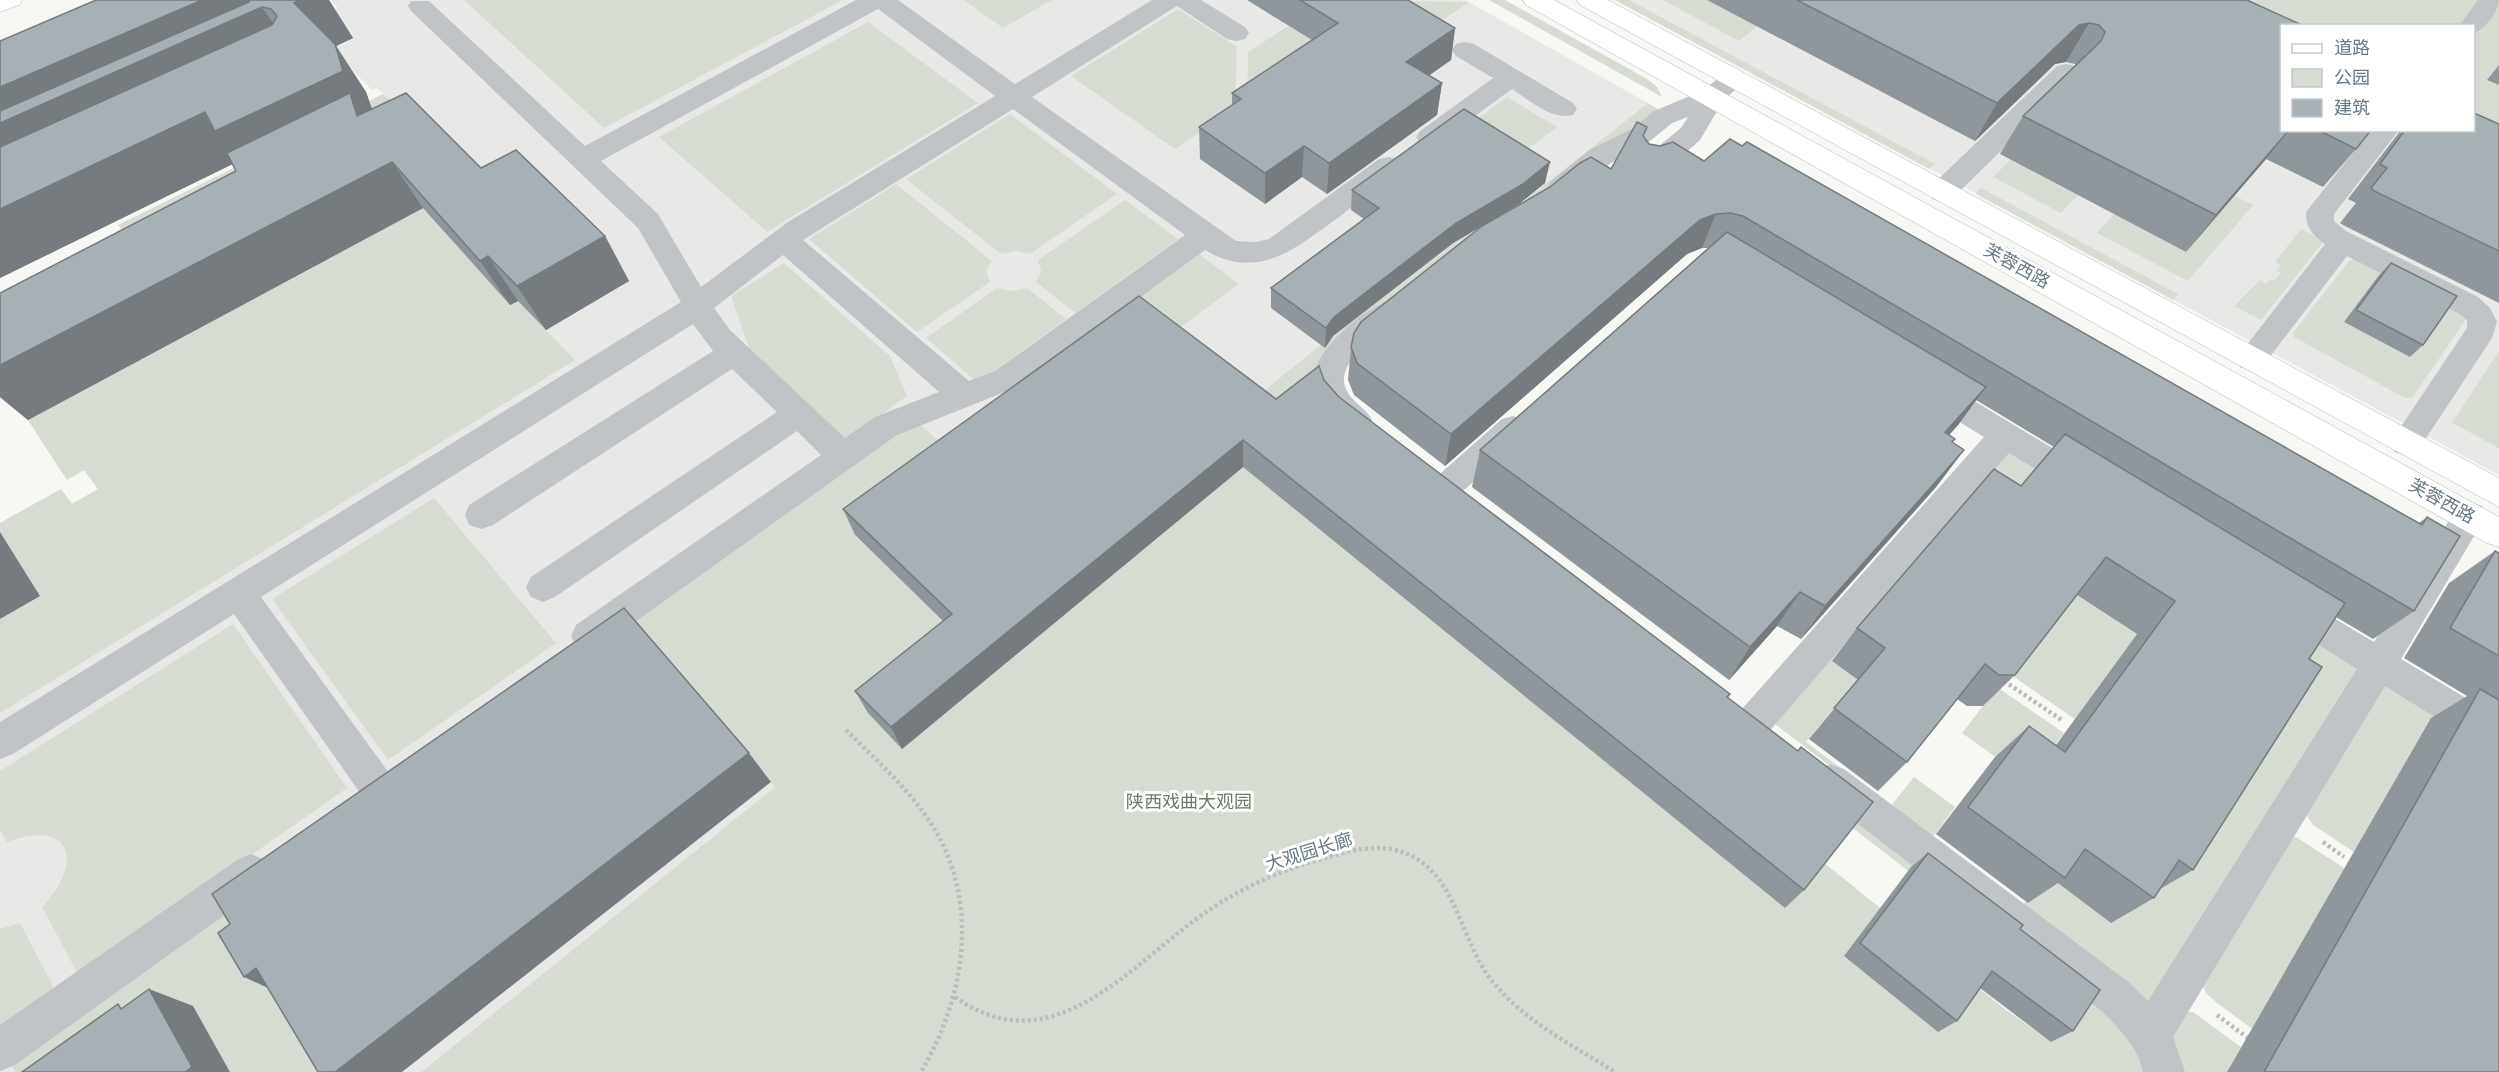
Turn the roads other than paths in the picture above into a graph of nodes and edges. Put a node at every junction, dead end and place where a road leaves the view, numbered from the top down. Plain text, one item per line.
1 (10, 0) edge
2 (875, 0) edge
3 (882, 0) edge
4 (1170, 0) edge
5 (1184, 0) edge
6 (1535, 0) edge
7 (1589, 0) edge
8 (2491, 0) edge
9 (0, 4) edge
10 (420, 6) dead end
11 (2472, 24) edge
12 (1236, 33) dead end
13 (1464, 50) dead end
14 (2066, 72) edge
15 (1511, 77) junction
16 (1717, 93) junction
17 (1014, 97) junction
18 (1564, 109) dead end
19 (2384, 132) edge
20 (582, 159) junction
21 (1648, 170) edge
22 (1942, 192) junction
23 (1539, 206) edge
24 (1209, 239) junction
25 (784, 240) junction
26 (2343, 241) junction
27 (1409, 295) edge
28 (698, 307) junction
29 (733, 353) junction
30 (2251, 359) junction
31 (1905, 373) edge
32 (965, 396) junction
33 (1532, 410) edge
34 (798, 414) junction
35 (2005, 435) junction
36 (1384, 441) edge
37 (2406, 443) junction
38 (843, 456) junction
39 (1419, 468) edge
40 (1445, 488) junction
41 (2499, 494) edge
42 (2106, 496) edge
43 (1473, 509) edge
44 (480, 515) dead end
45 (2484, 525) edge
46 (543, 587) dead end
47 (239, 593) junction
48 (2268, 596) edge
49 (561, 655) edge
50 (2379, 664) junction
51 (1726, 701) edge
52 (1754, 722) junction
53 (2499, 737) edge
54 (0, 741) edge
55 (1783, 744) edge
56 (405, 764) edge
57 (1811, 766) edge
58 (376, 785) junction
59 (347, 805) edge
60 (280, 853) edge
61 (2150, 1036) junction
62 (0, 1050) edge
63 (2164, 1072) edge

1 - 9 main road
2 - 20 street
3 - 17 street
4 - 17 street
5 - 12 street
6 - 16 main road, 芙蓉西路
7 - 16 main road, 芙蓉西路
8 - 11 street
10 - 20 street
13 - 15 street
14 - 22 street
15 - 18 street
15 - 24 street
16 - 21 street
16 - 22 main road, 芙蓉西路
16 - 23 street
16 - 45 main road, 芙蓉西路
17 - 24 street
17 - 25 street
19 - 26 street
20 - 28 street
22 - 30 main road, 芙蓉西路
24 - 32 street
25 - 28 street
25 - 32 street
26 - 30 street
26 - 37 street
27 - 36 street
28 - 29 street
28 - 47 street
29 - 34 street
29 - 44 street
30 - 37 main road, 芙蓉西路
31 - 35 street
32 - 38 street
33 - 40 street
34 - 38 street
34 - 46 street
35 - 42 street
35 - 52 street
37 - 41 main road, 芙蓉西路
38 - 49 street
39 - 40 street
40 - 43 street
45 - 50 street
47 - 54 street
47 - 58 street
48 - 50 street
50 - 53 street
50 - 61 street
51 - 52 street
52 - 55 street
56 - 58 street
57 - 61 street
58 - 59 street
60 - 62 street
61 - 63 street

